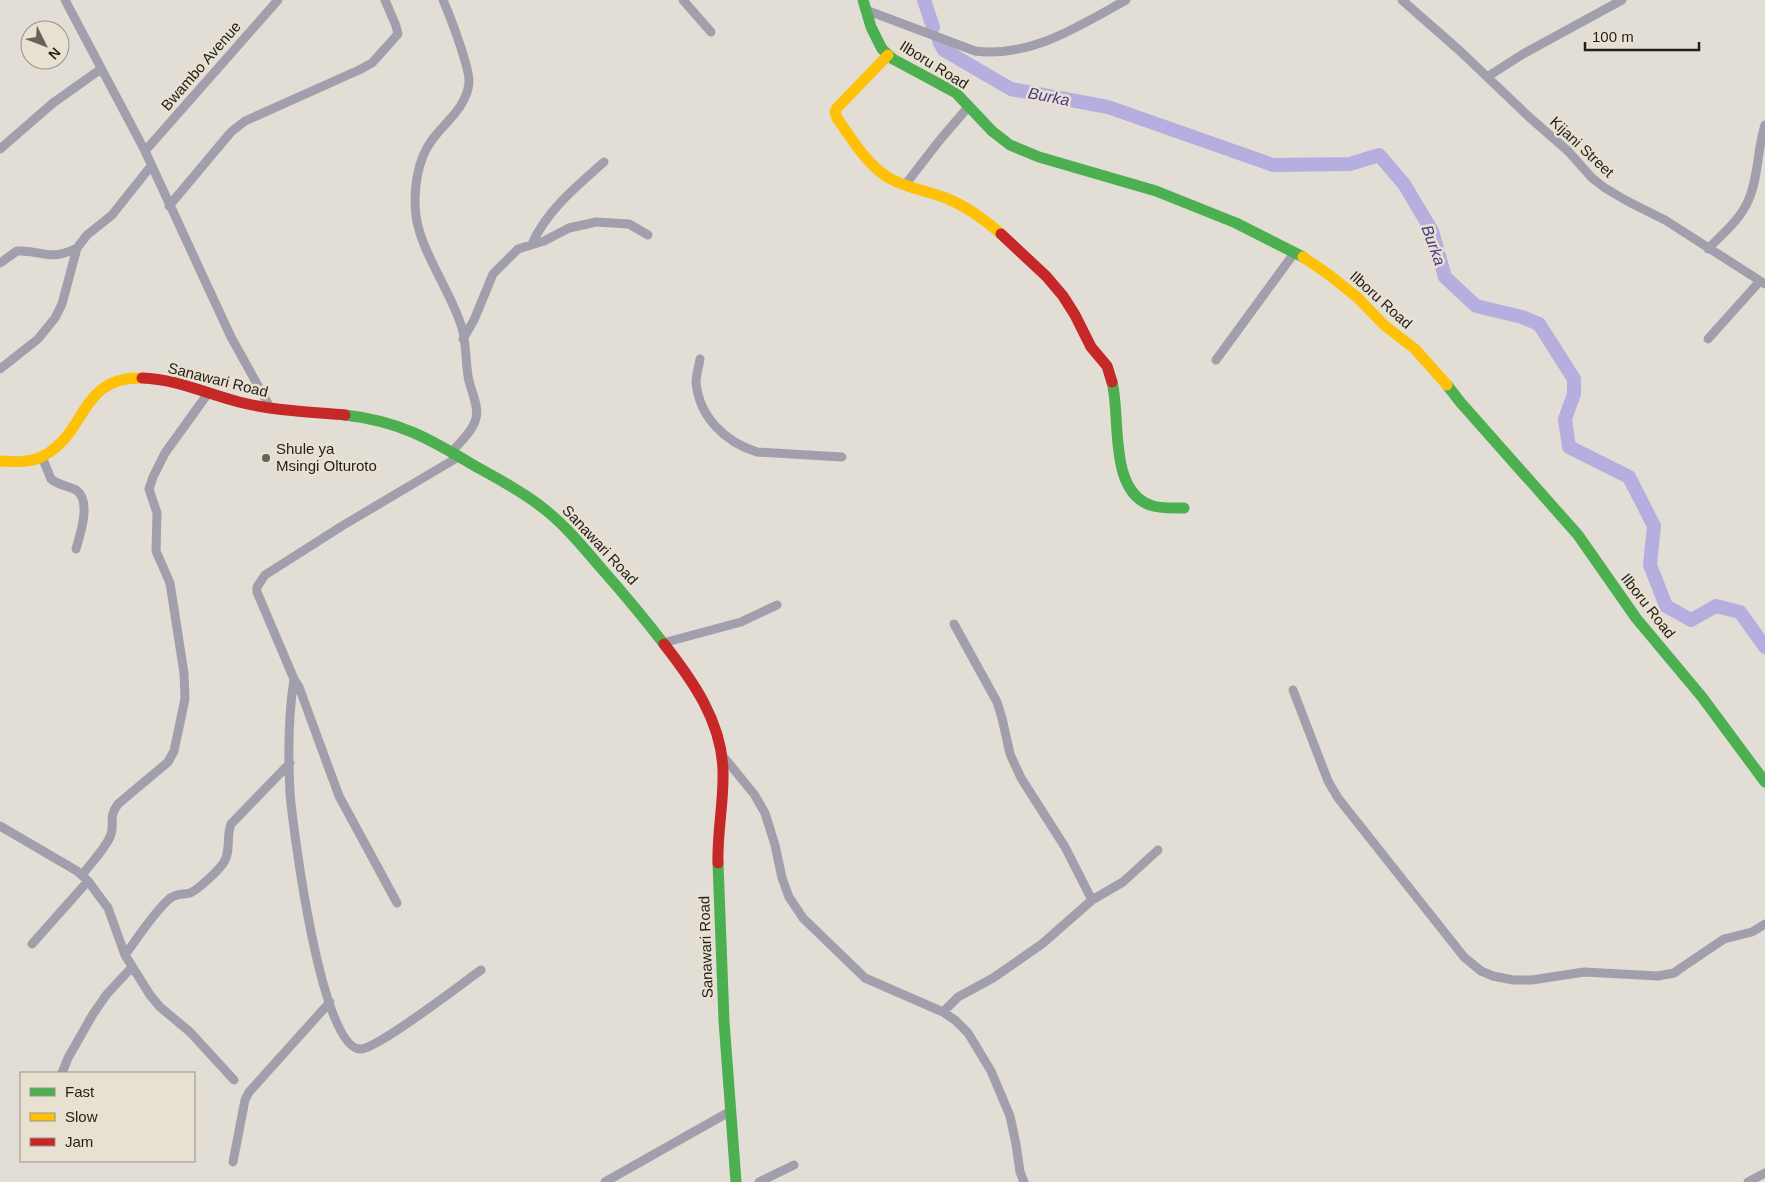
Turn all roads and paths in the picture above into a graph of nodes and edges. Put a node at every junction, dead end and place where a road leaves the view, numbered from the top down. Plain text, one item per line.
1 (65, 0) edge
2 (278, 0) edge
3 (385, 0) edge
4 (443, 0) edge
5 (683, 0) edge
6 (1126, 0) edge
7 (1402, 0) edge
8 (1622, 0) edge
9 (865, 5) edge
10 (711, 32) dead end
11 (888, 55) junction
12 (101, 69) junction
13 (1487, 76) junction
14 (969, 106) junction
15 (1765, 125) edge
16 (0, 149) edge
17 (145, 151) junction
18 (604, 162) dead end
19 (151, 166) junction
20 (906, 185) junction
21 (169, 206) junction
22 (648, 235) dead end
23 (532, 244) junction
24 (76, 248) junction
25 (1708, 249) junction
26 (1295, 252) junction
27 (0, 263) edge
28 (1762, 283) edge
29 (463, 339) junction
30 (1708, 339) dead end
31 (700, 358) dead end
32 (1216, 360) dead end
33 (0, 369) edge
34 (209, 392) junction
35 (271, 409) junction
36 (456, 454) junction
37 (42, 457) junction
38 (842, 457) dead end
39 (0, 461) edge
40 (1184, 508) dead end
41 (76, 549) dead end
42 (777, 605) dead end
43 (954, 624) dead end
44 (663, 643) junction
45 (294, 679) junction
46 (1293, 690) dead end
47 (722, 755) junction
48 (290, 763) junction
49 (1765, 782) edge
50 (0, 826) edge
51 (1158, 850) dead end
52 (85, 878) junction
53 (1092, 900) junction
54 (398, 903) dead end
55 (1765, 924) edge
56 (32, 944) dead end
57 (125, 954) junction
58 (132, 967) junction
59 (481, 970) dead end
60 (330, 1002) junction
61 (943, 1012) junction
62 (62, 1072) edge
63 (234, 1080) dead end
64 (729, 1112) junction
65 (233, 1162) dead end
66 (794, 1165) dead end
67 (1765, 1173) edge
68 (605, 1182) edge
69 (736, 1182) edge
70 (759, 1182) edge
71 (1024, 1182) edge
72 (1748, 1182) edge

1 - 12 street
2 - 17 street, Bwambo Avenue
3 - 21 street
4 - 29 street
5 - 10 street
6 - 9 street
7 - 13 street, Kijani Street
8 - 13 street
9 - 11 street, Ilboru Road
11 - 14 street, Ilboru Road
11 - 20 street
12 - 16 street
12 - 17 street
13 - 25 street, Kijani Street
14 - 20 street
14 - 26 street, Ilboru Road
15 - 25 street
17 - 19 street
18 - 23 street
19 - 21 street
19 - 24 street
20 - 40 street
21 - 35 street
22 - 23 street
23 - 29 street
24 - 27 street
24 - 33 street
25 - 28 street, Kijani Street
26 - 32 street
26 - 49 street, Ilboru Road
28 - 30 street
29 - 36 street
31 - 38 street
34 - 35 street, Sanawari Road
34 - 37 street, Sanawari Road
34 - 52 street
35 - 36 street, Sanawari Road
36 - 44 street, Sanawari Road
36 - 45 street
37 - 39 street
37 - 41 street
42 - 44 street
43 - 53 street
44 - 47 street, Sanawari Road
45 - 48 street
45 - 54 street
46 - 55 street
47 - 61 street
47 - 64 street, Sanawari Road
48 - 57 street
48 - 60 street
50 - 52 street
51 - 53 street
52 - 56 street
52 - 57 street
53 - 61 street
57 - 58 street
58 - 62 street
58 - 63 street
59 - 60 street
60 - 65 street
61 - 71 street
64 - 68 street
64 - 69 street, Sanawari Road
66 - 70 street
67 - 72 street

